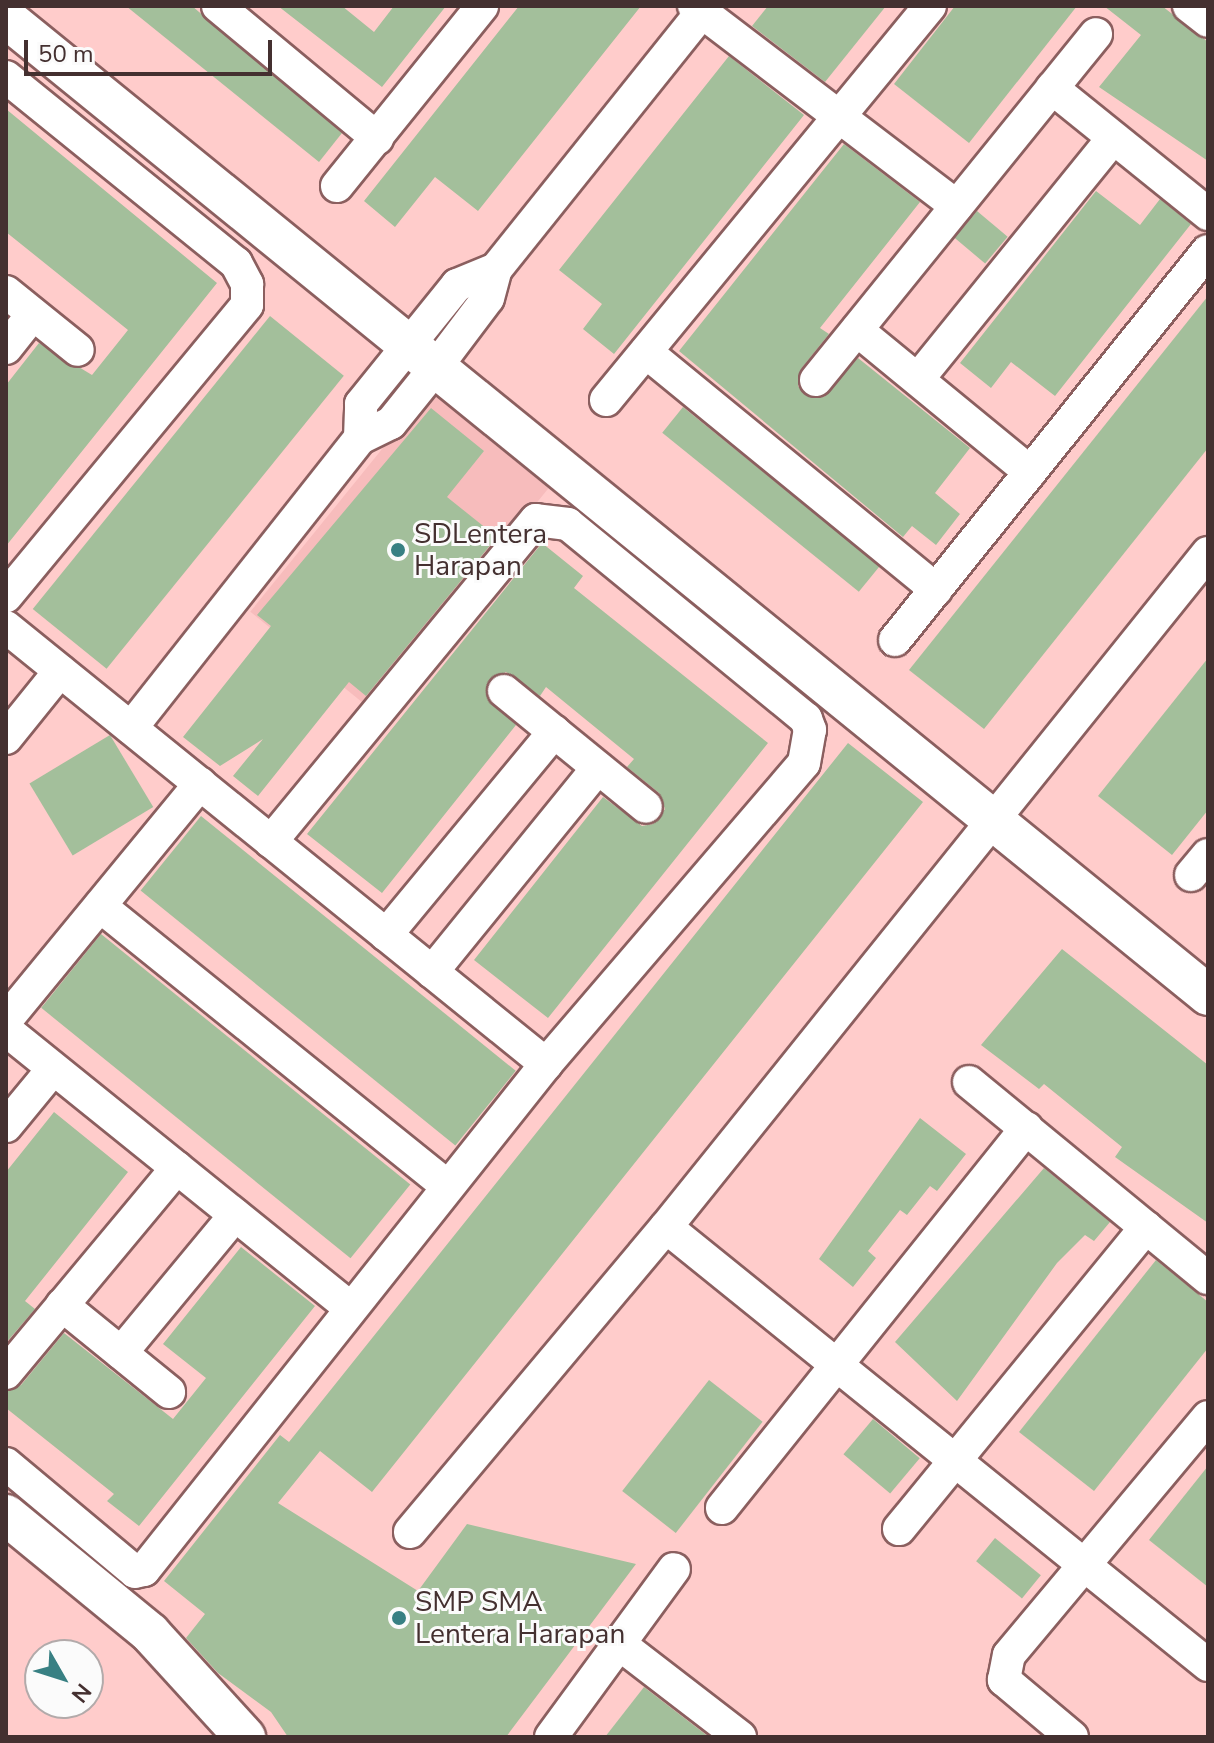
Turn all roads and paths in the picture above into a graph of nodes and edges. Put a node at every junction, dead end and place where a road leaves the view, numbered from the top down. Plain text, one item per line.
1 (218, 6) edge
2 (482, 6) edge
3 (930, 6) edge
4 (1189, 6) edge
5 (701, 8) edge
6 (6, 18) edge
7 (1208, 21) edge
8 (1096, 34) dead end
9 (6, 77) edge
10 (1052, 88) junction
11 (840, 115) junction
12 (377, 138) junction
13 (1113, 138) junction
14 (337, 186) dead end
15 (957, 206) junction
16 (1208, 214) edge
17 (1208, 251) edge
18 (496, 269) junction
19 (6, 292) edge
20 (33, 314) junction
21 (857, 330) junction
22 (433, 343) junction
23 (6, 348) edge
24 (78, 350) dead end
25 (646, 352) junction
26 (918, 379) junction
27 (816, 380) dead end
28 (606, 400) dead end
29 (1030, 472) junction
30 (1208, 553) edge
31 (936, 589) junction
32 (6, 596) edge
33 (6, 627) edge
34 (895, 640) dead end
35 (60, 671) junction
36 (504, 691) dead end
37 (131, 728) junction
38 (554, 732) junction
39 (6, 738) edge
40 (598, 768) junction
41 (200, 784) junction
42 (1001, 805) junction
43 (646, 807) dead end
44 (271, 842) junction
45 (100, 906) junction
46 (386, 935) junction
47 (432, 972) junction
48 (1208, 995) edge
49 (6, 1020) edge
50 (6, 1030) edge
51 (546, 1064) junction
52 (53, 1069) junction
53 (969, 1082) dead end
54 (6, 1126) edge
55 (1026, 1128) junction
56 (177, 1168) junction
57 (447, 1186) junction
58 (235, 1215) junction
59 (666, 1227) junction
60 (1146, 1227) junction
61 (1208, 1278) edge
62 (62, 1305) junction
63 (349, 1307) junction
64 (121, 1353) junction
65 (836, 1362) junction
66 (6, 1373) edge
67 (169, 1392) dead end
68 (1208, 1417) edge
69 (954, 1460) junction
70 (6, 1464) edge
71 (722, 1508) dead end
72 (6, 1515) edge
73 (899, 1529) dead end
74 (410, 1532) dead end
75 (1087, 1567) junction
76 (674, 1569) dead end
77 (622, 1646) junction
78 (1208, 1665) edge
79 (245, 1737) edge
80 (551, 1737) edge
81 (740, 1737) edge
82 (1072, 1737) edge

1 - 12 street
2 - 12 street
3 - 11 street
4 - 7 street
5 - 11 street
5 - 18 street
6 - 22 street
8 - 10 street
9 - 32 street
10 - 13 street
10 - 15 street
11 - 15 street
11 - 25 street
12 - 14 street
13 - 16 street
13 - 26 street
15 - 21 street
17 - 29 street
18 - 22 street
18 - 22 street
19 - 20 street
20 - 23 street
20 - 24 street
21 - 26 street
21 - 27 street
22 - 37 street
22 - 42 street
25 - 28 street
25 - 31 street
26 - 29 street
29 - 31 street
30 - 42 street
31 - 34 street
33 - 35 street
35 - 37 street
35 - 39 street
36 - 38 street
37 - 41 street
38 - 40 street
38 - 46 street
40 - 43 street
40 - 47 street
41 - 44 street
41 - 45 street
42 - 48 street
42 - 59 street
44 - 46 street
44 - 51 street
45 - 49 street
45 - 57 street
46 - 47 street
47 - 51 street
50 - 52 street
51 - 57 street
52 - 54 street
52 - 56 street
53 - 55 street
55 - 60 street
55 - 65 street
56 - 58 street
56 - 62 street
57 - 63 street
58 - 63 street
58 - 64 street
59 - 65 street
59 - 74 street
60 - 61 street
60 - 69 street
62 - 64 street
62 - 66 street
63 - 70 street
64 - 67 street
65 - 69 street
65 - 71 street
68 - 75 street
69 - 73 street
69 - 75 street
72 - 79 street
75 - 78 street
75 - 82 street
76 - 77 street
77 - 80 street
77 - 81 street

